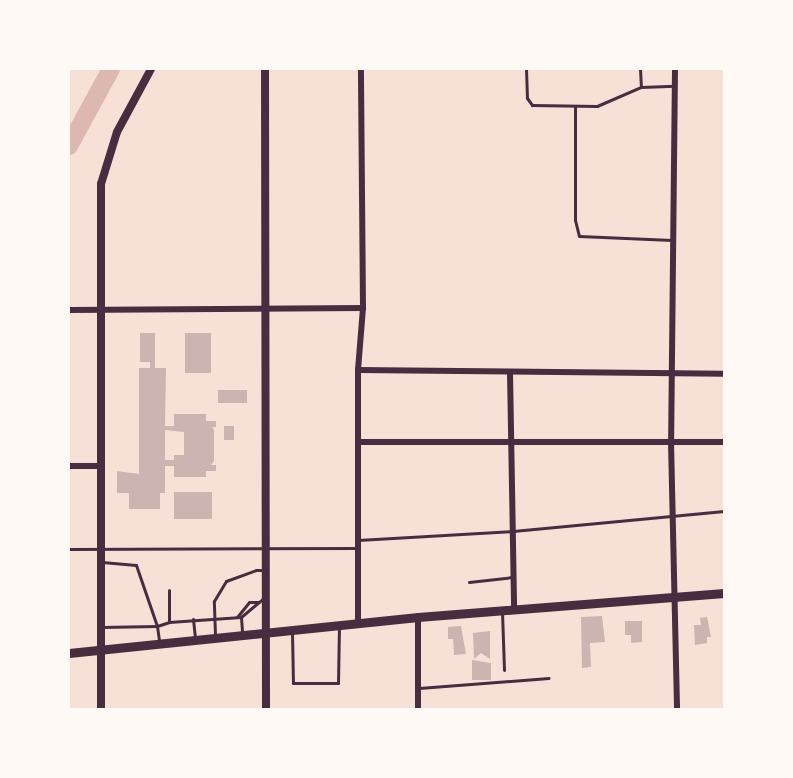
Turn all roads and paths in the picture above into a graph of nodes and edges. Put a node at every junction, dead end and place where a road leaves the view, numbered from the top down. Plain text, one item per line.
1 (152, 69) edge
2 (265, 69) edge
3 (361, 69) edge
4 (526, 69) edge
5 (640, 69) edge
6 (675, 69) edge
7 (675, 86) junction
8 (641, 87) junction
9 (575, 106) junction
10 (674, 240) junction
11 (363, 308) junction
12 (266, 309) junction
13 (69, 310) edge
14 (99, 310) junction
15 (358, 370) junction
16 (510, 372) junction
17 (674, 373) junction
18 (724, 374) edge
19 (358, 442) junction
20 (671, 442) junction
21 (724, 442) edge
22 (512, 443) junction
23 (69, 466) edge
24 (100, 466) junction
25 (724, 511) edge
26 (672, 516) junction
27 (513, 531) junction
28 (358, 540) junction
29 (266, 547) junction
30 (358, 548) junction
31 (69, 549) edge
32 (100, 550) junction
33 (101, 562) junction
34 (266, 570) junction
35 (513, 577) junction
36 (469, 582) dead end
37 (169, 590) dead end
38 (724, 592) edge
39 (266, 596) junction
40 (677, 596) junction
41 (514, 609) junction
42 (502, 610) junction
43 (213, 617) junction
44 (239, 617) junction
45 (418, 617) junction
46 (193, 619) junction
47 (169, 622) junction
48 (358, 624) junction
49 (339, 625) junction
50 (157, 626) junction
51 (100, 627) junction
52 (292, 630) junction
53 (266, 632) junction
54 (242, 634) junction
55 (215, 637) junction
56 (195, 638) junction
57 (159, 643) junction
58 (100, 648) junction
59 (69, 653) edge
60 (504, 670) dead end
61 (549, 678) dead end
62 (418, 688) junction
63 (101, 709) edge
64 (266, 709) edge
65 (418, 709) edge
66 (678, 709) edge

1 - 14 street
2 - 12 street
3 - 11 street
4 - 9 lane
5 - 8 lane
6 - 7 street
7 - 8 lane
7 - 10 street
8 - 9 lane
9 - 10 lane
10 - 17 street
11 - 12 street
11 - 15 street
12 - 14 street
12 - 29 street
13 - 14 street
14 - 24 street
15 - 16 street
15 - 19 street
16 - 17 street
16 - 22 street
17 - 18 street
17 - 20 street
19 - 22 street
19 - 28 street
20 - 21 street
20 - 22 street
20 - 26 street
22 - 27 street
23 - 24 street
24 - 32 street
25 - 26 lane
26 - 27 lane
26 - 40 street
27 - 28 lane
27 - 35 street
28 - 30 street
29 - 30 lane
29 - 32 lane
29 - 34 street
30 - 48 street
31 - 32 lane
32 - 33 street
33 - 50 lane
33 - 51 street
34 - 39 street
34 - 43 lane
35 - 36 lane
35 - 41 street
37 - 47 lane
38 - 40 main road
39 - 44 lane
39 - 53 street
40 - 41 main road
40 - 66 street
41 - 42 main road
42 - 45 main road
42 - 60 lane
43 - 44 lane
43 - 46 lane
43 - 55 lane
44 - 54 lane
45 - 48 main road
45 - 62 street
46 - 47 lane
46 - 56 lane
47 - 50 lane
48 - 49 main road
49 - 52 main road
49 - 52 lane
50 - 51 lane
50 - 57 lane
51 - 58 street
52 - 53 main road
53 - 54 main road
53 - 64 street
54 - 55 main road
55 - 56 main road
56 - 57 main road
57 - 58 main road
58 - 59 main road
58 - 63 street
61 - 62 lane
62 - 65 street

